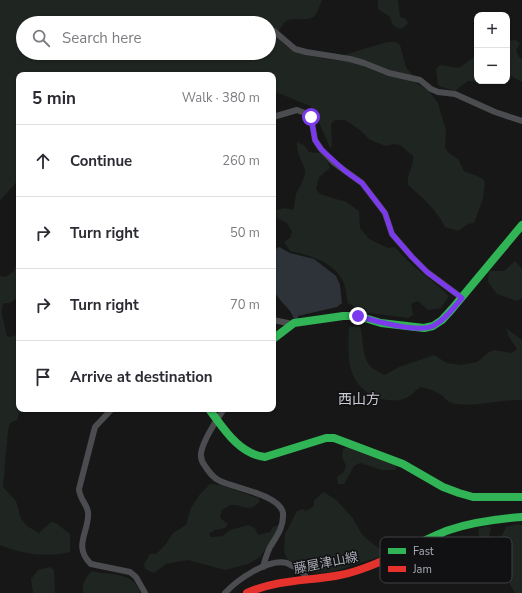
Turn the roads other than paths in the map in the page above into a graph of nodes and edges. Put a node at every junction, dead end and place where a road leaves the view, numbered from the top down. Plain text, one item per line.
1 (276, 32) edge
2 (276, 116) edge
3 (522, 121) edge
4 (522, 225) edge
5 (462, 298) junction
6 (276, 321) edge
7 (294, 324) junction
8 (276, 337) edge
9 (109, 412) edge
10 (211, 412) edge
11 (222, 412) edge
12 (217, 420) junction
13 (522, 497) edge
14 (522, 517) edge
15 (432, 537) edge
16 (380, 562) edge
17 (263, 567) junction
18 (308, 580) junction
19 (145, 593) edge
20 (225, 593) edge
21 (247, 593) edge

1 - 3 street
2 - 5 street
4 - 5 street
5 - 7 street
6 - 7 street
7 - 8 street
9 - 19 street
10 - 12 street
11 - 12 street
12 - 13 street
12 - 17 street
14 - 15 street, 藤屋津山線
16 - 18 street, 藤屋津山線
17 - 18 street
17 - 20 street
18 - 21 street, 藤屋津山線

